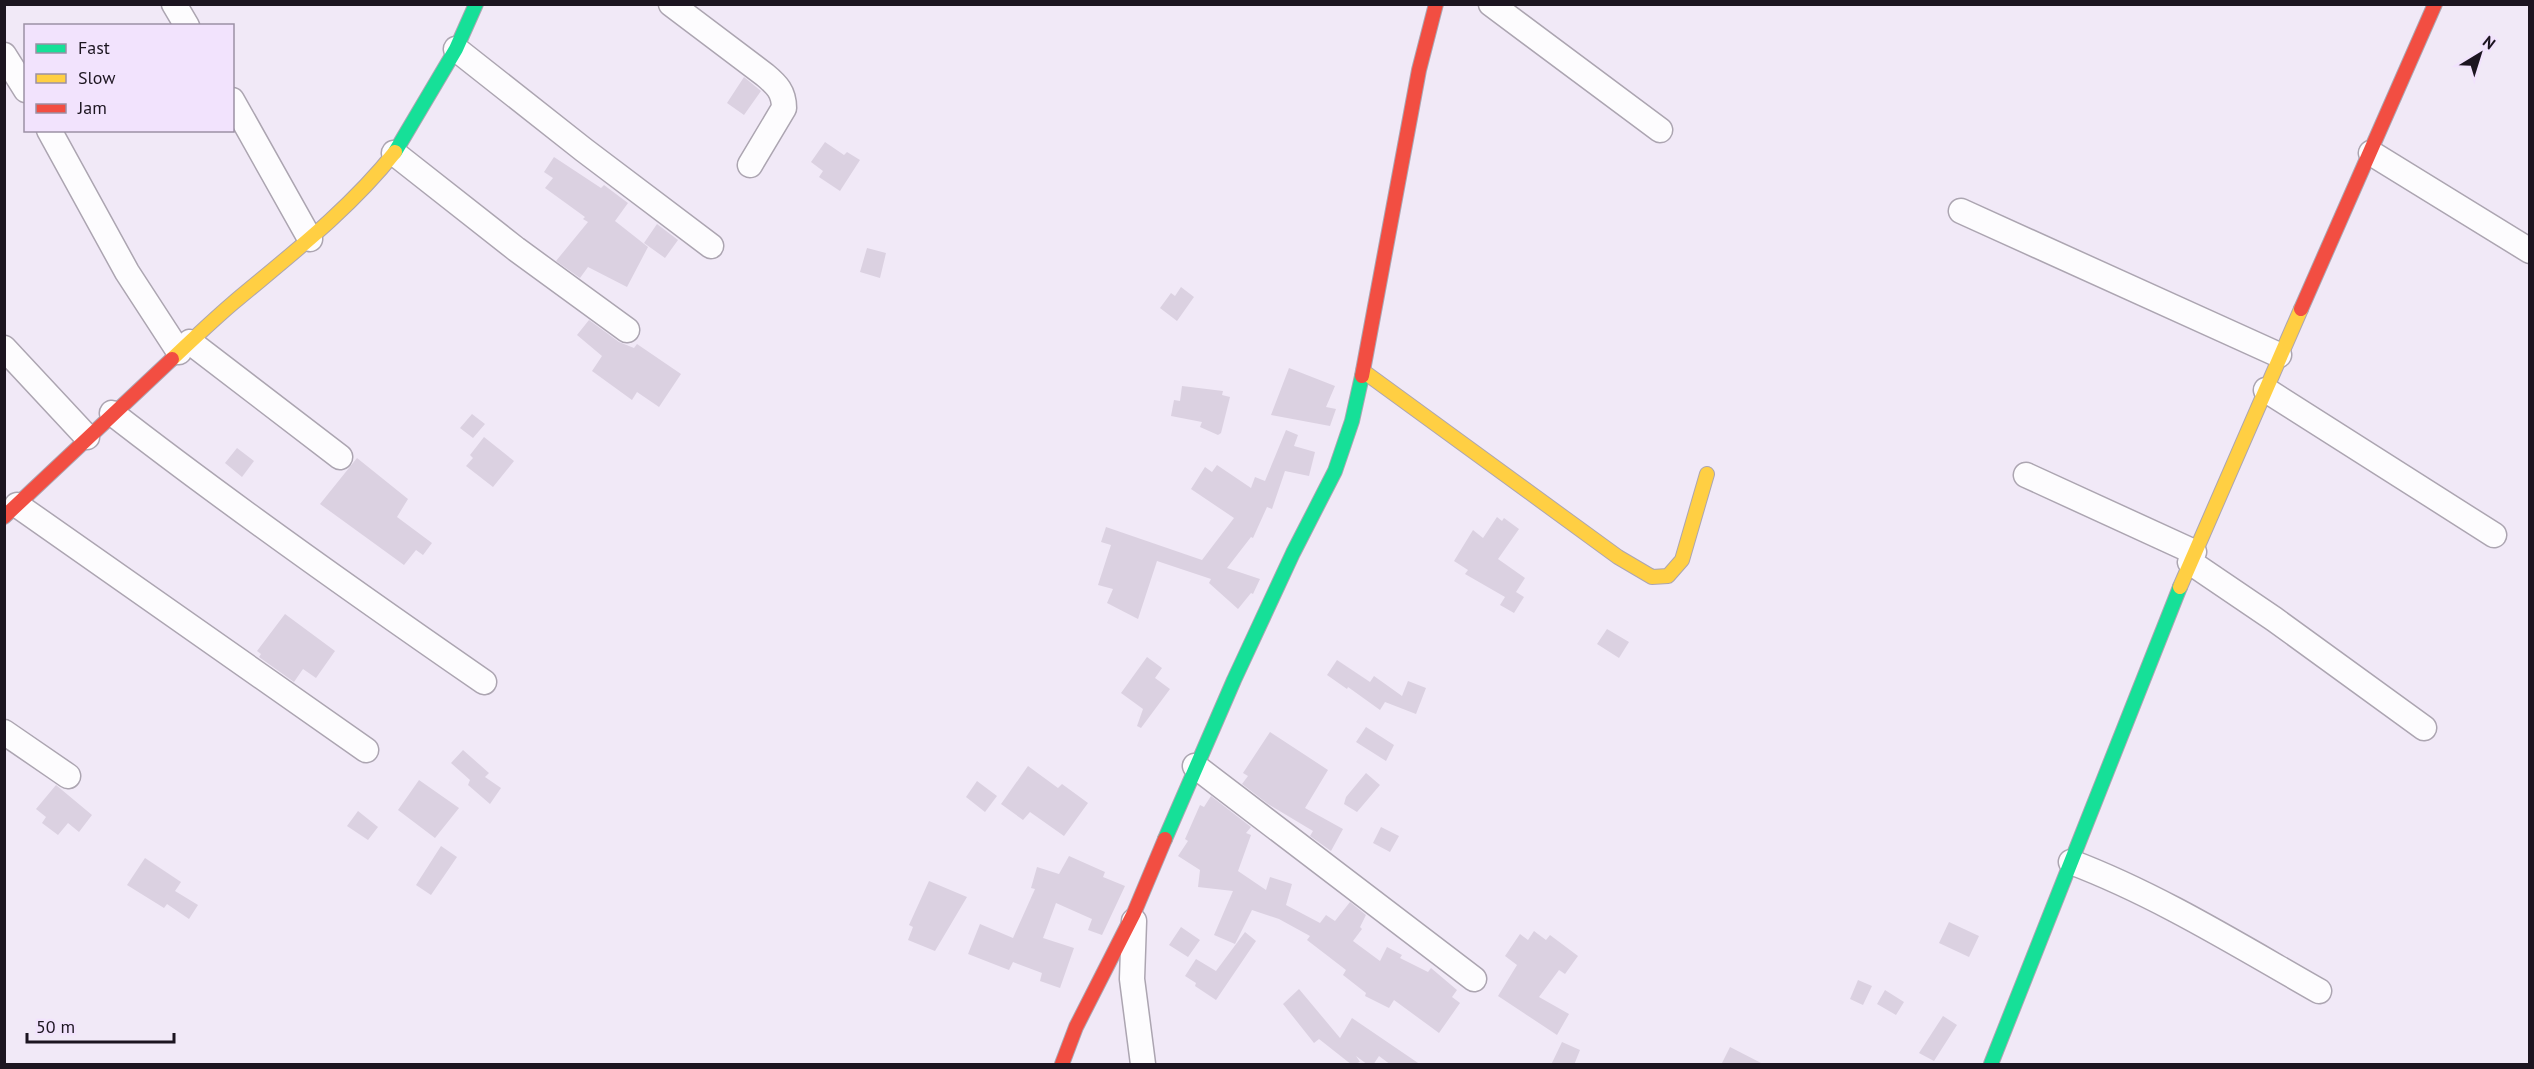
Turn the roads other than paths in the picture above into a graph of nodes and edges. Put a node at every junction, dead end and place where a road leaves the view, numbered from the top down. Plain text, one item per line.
1 (174, 4) edge
2 (476, 4) edge
3 (671, 4) edge
4 (1437, 4) edge
5 (1491, 4) edge
6 (2435, 4) edge
7 (186, 24) edge
8 (456, 49) junction
9 (4, 55) edge
10 (24, 87) edge
11 (234, 104) edge
12 (1660, 130) dead end
13 (50, 132) edge
14 (394, 153) junction
15 (2371, 153) junction
16 (750, 165) dead end
17 (1961, 211) dead end
18 (310, 239) junction
19 (711, 246) dead end
20 (2529, 251) edge
21 (627, 330) dead end
22 (185, 347) junction
23 (4, 348) edge
24 (2279, 355) junction
25 (1363, 371) junction
26 (2266, 390) junction
27 (112, 413) junction
28 (87, 437) junction
29 (340, 457) dead end
30 (1707, 474) dead end
31 (2026, 475) dead end
32 (11, 511) edge
33 (2494, 535) dead end
34 (2192, 557) junction
35 (484, 682) dead end
36 (2424, 729) dead end
37 (4, 732) edge
38 (366, 750) dead end
39 (1195, 766) junction
40 (68, 776) dead end
41 (2071, 862) junction
42 (1134, 913) junction
43 (1474, 979) dead end
44 (2319, 991) dead end
45 (1062, 1065) edge
46 (1143, 1065) edge
47 (1991, 1065) edge

1 - 7 street
2 - 8 street
3 - 16 street
4 - 25 street
5 - 12 street
6 - 15 street
8 - 14 street
8 - 19 street
9 - 10 street
11 - 18 street
13 - 22 street
14 - 18 street
14 - 21 street
15 - 20 street
15 - 24 street
17 - 24 street
18 - 22 street
22 - 27 street
22 - 29 street
23 - 28 street
24 - 26 street
25 - 30 street
25 - 39 street
26 - 33 street
26 - 34 street
27 - 28 street
27 - 35 street
28 - 32 street
31 - 34 street
32 - 38 street
34 - 36 street
34 - 41 street
37 - 40 street
39 - 42 street
39 - 43 street
41 - 44 street
41 - 47 street
42 - 45 street
42 - 46 street

